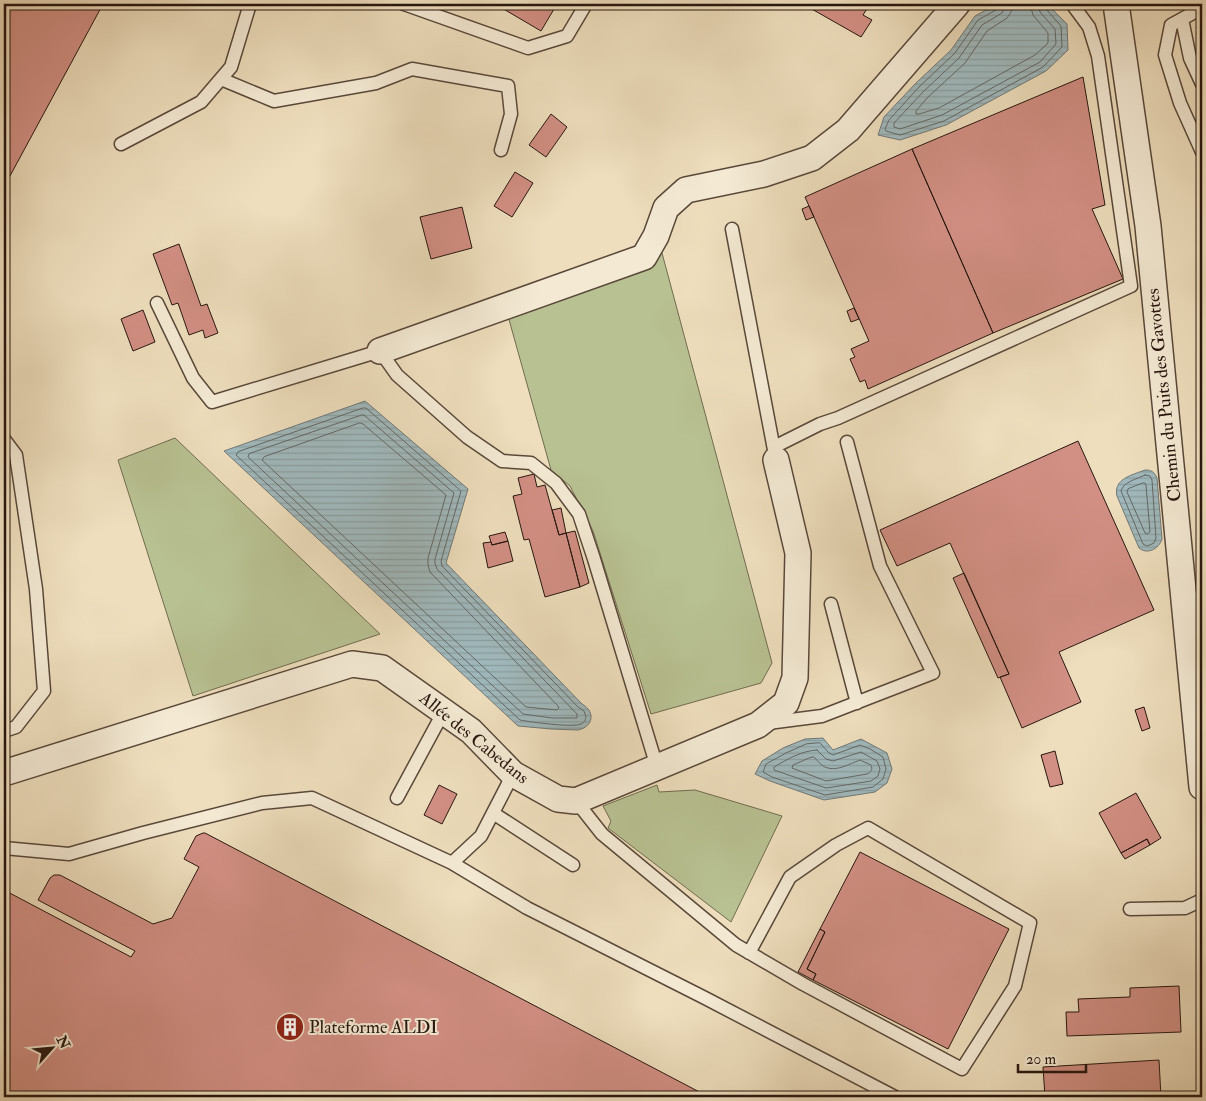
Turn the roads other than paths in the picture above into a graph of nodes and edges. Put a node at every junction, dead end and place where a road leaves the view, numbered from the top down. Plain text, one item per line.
1 (250, 4) edge
2 (404, 4) edge
3 (586, 4) edge
4 (957, 4) edge
5 (1072, 4) edge
6 (1116, 4) edge
7 (419, 6) edge
8 (1202, 8) edge
9 (1182, 19) junction
10 (221, 78) junction
11 (1202, 84) edge
12 (121, 144) dead end
13 (502, 150) dead end
14 (1202, 152) edge
15 (732, 229) dead end
16 (157, 303) dead end
17 (380, 351) junction
18 (4, 439) edge
19 (847, 442) dead end
20 (775, 454) junction
21 (831, 604) dead end
22 (857, 703) junction
23 (444, 711) junction
24 (758, 725) junction
25 (4, 731) edge
26 (657, 767) junction
27 (4, 773) edge
28 (513, 774) junction
29 (1202, 787) edge
30 (397, 798) dead end
31 (576, 801) junction
32 (493, 813) junction
33 (4, 848) edge
34 (452, 863) junction
35 (573, 865) dead end
36 (1202, 900) edge
37 (1130, 909) dead end
38 (749, 953) junction
39 (895, 1097) edge

1 - 10 lane
2 - 7 lane
3 - 7 lane
4 - 17 street
5 - 20 lane
6 - 29 street, Chemin du Puits des Gavottes
8 - 9 lane
9 - 11 lane
9 - 14 lane
10 - 12 lane
10 - 13 lane
15 - 20 lane
16 - 17 lane
17 - 26 lane
18 - 25 lane
19 - 22 lane
20 - 24 street
21 - 22 lane
22 - 24 lane
23 - 27 street, Allée des Cabedans
23 - 28 street, Allée des Cabedans
23 - 30 lane
24 - 26 street
26 - 31 street
28 - 31 street, Allée des Cabedans
28 - 32 lane
31 - 38 lane
32 - 34 lane
32 - 35 lane
33 - 34 lane
34 - 39 lane
36 - 37 lane
38 - 38 lane

